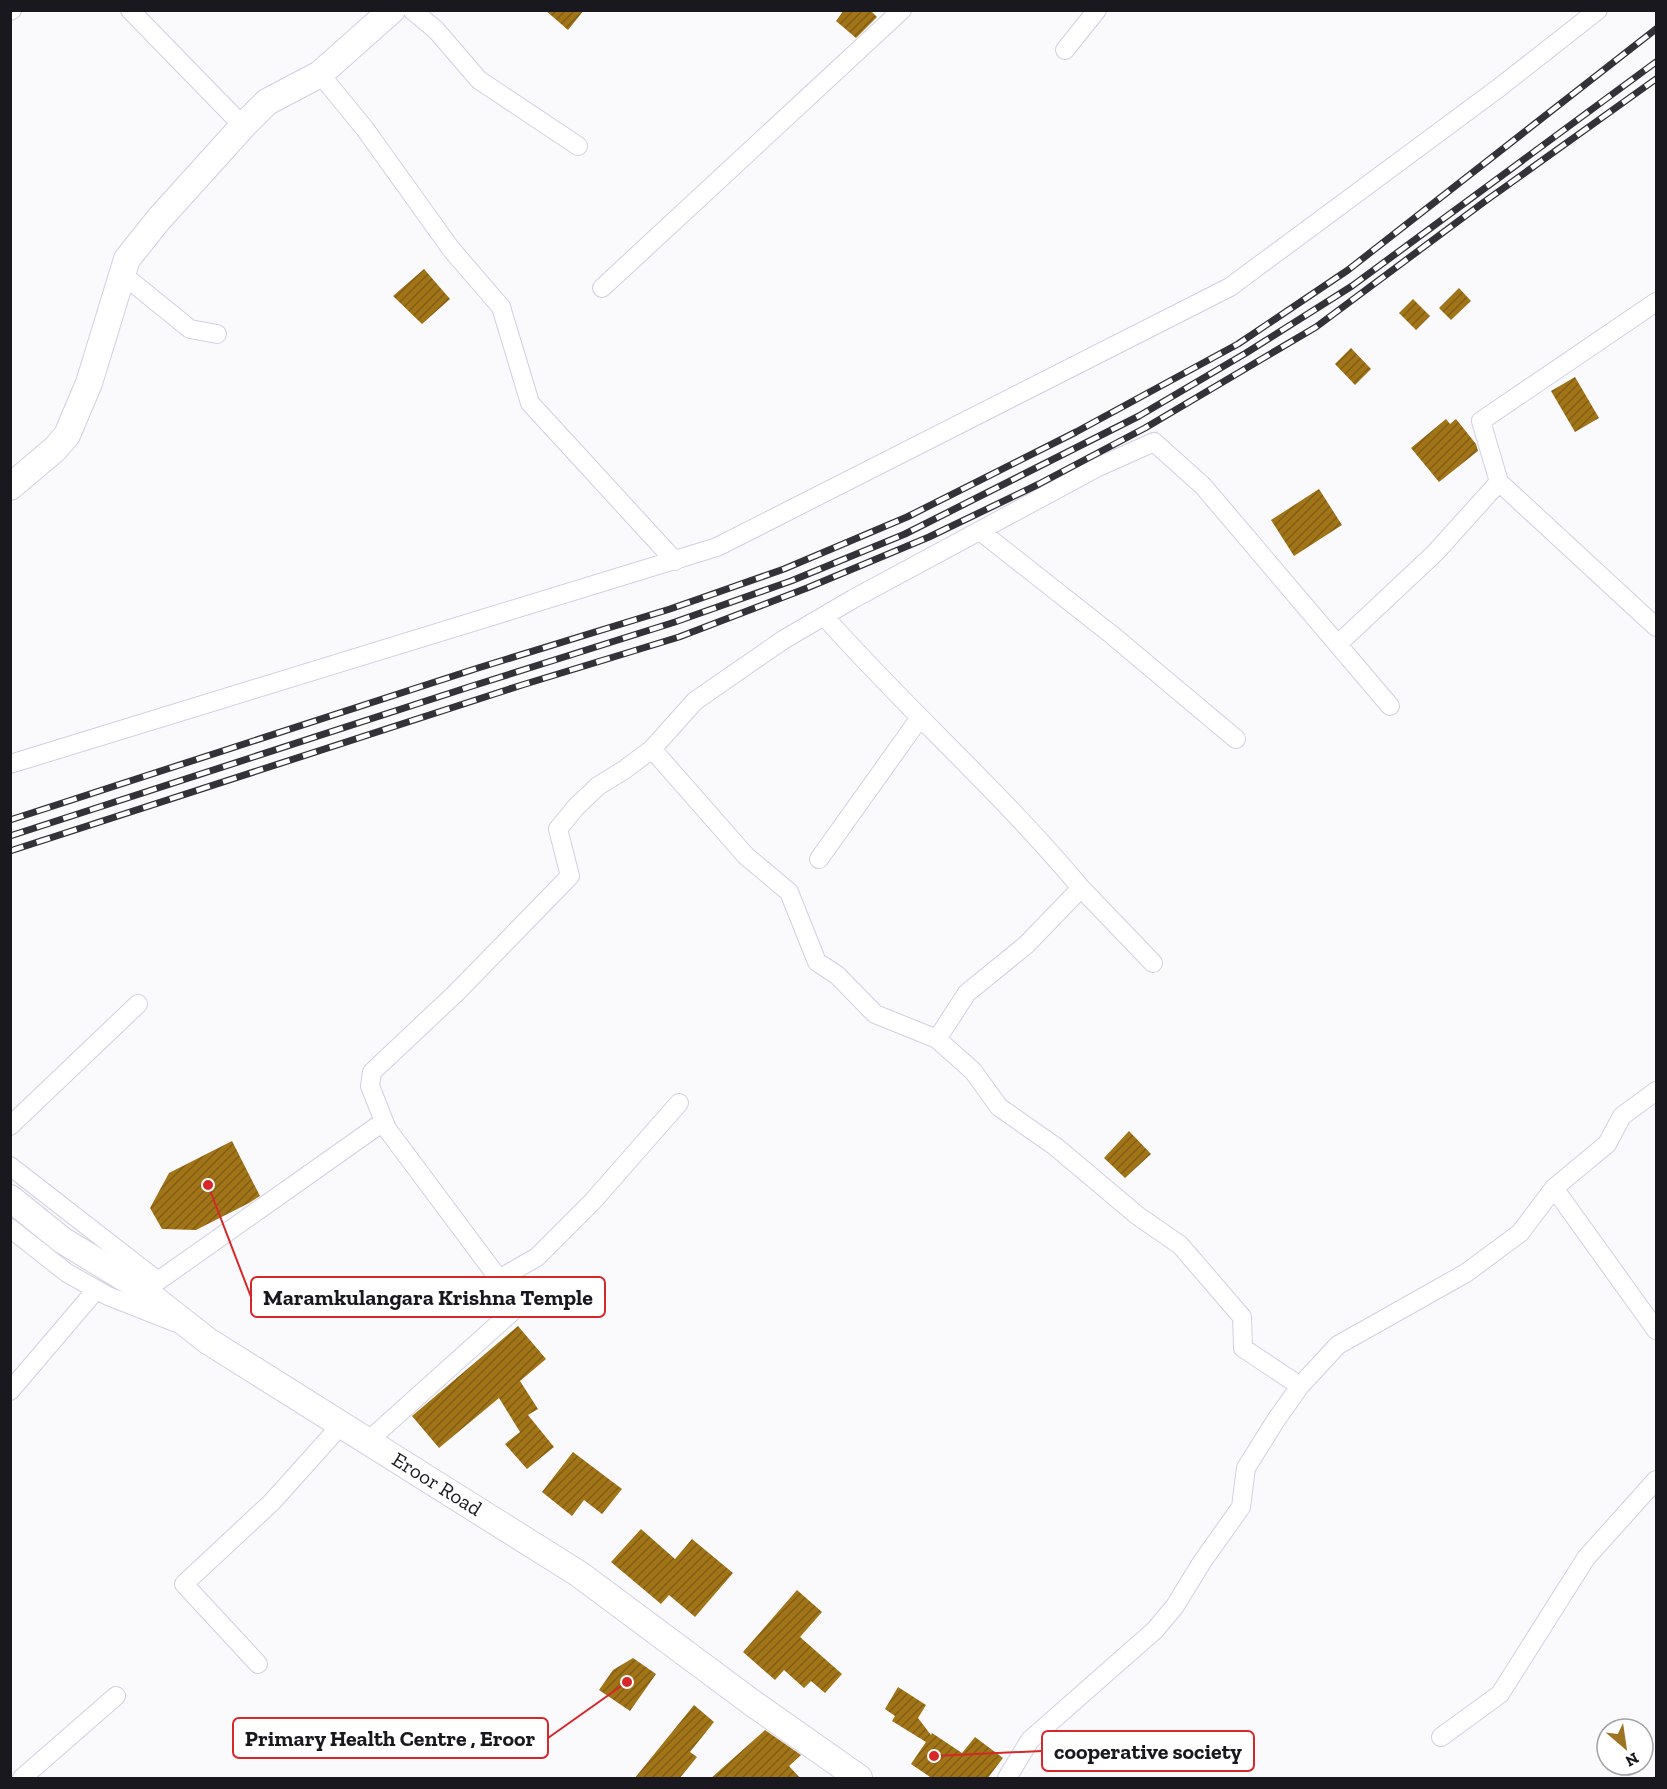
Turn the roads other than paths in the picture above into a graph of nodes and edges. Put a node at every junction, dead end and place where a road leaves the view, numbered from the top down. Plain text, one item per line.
1 (130, 10) edge
2 (392, 10) edge
3 (412, 10) edge
4 (902, 10) edge
5 (1098, 10) edge
6 (1598, 10) edge
7 (1065, 50) dead end
8 (320, 74) junction
9 (243, 126) junction
10 (578, 146) dead end
11 (122, 274) junction
12 (602, 288) dead end
13 (1656, 303) edge
14 (217, 334) dead end
15 (1499, 482) junction
16 (10, 487) edge
17 (980, 531) junction
18 (675, 561) junction
19 (824, 616) junction
20 (1656, 627) edge
21 (1338, 644) junction
22 (1390, 706) dead end
23 (920, 718) junction
24 (1236, 739) dead end
25 (652, 749) junction
26 (10, 765) edge
27 (819, 859) dead end
28 (1081, 888) junction
29 (1153, 963) dead end
30 (138, 1004) dead end
31 (938, 1039) junction
32 (1656, 1091) edge
33 (679, 1103) dead end
34 (383, 1122) junction
35 (10, 1126) edge
36 (10, 1166) edge
37 (1554, 1188) junction
38 (10, 1198) edge
39 (10, 1228) edge
40 (500, 1279) junction
41 (96, 1290) junction
42 (195, 1330) junction
43 (1656, 1330) edge
44 (1300, 1386) junction
45 (10, 1391) edge
46 (342, 1424) junction
47 (368, 1441) junction
48 (1656, 1480) edge
49 (258, 1664) dead end
50 (116, 1696) dead end
51 (1441, 1737) dead end
52 (22, 1779) edge
53 (859, 1779) edge
54 (1007, 1779) edge

1 - 9 street
2 - 8 main road
3 - 10 street
4 - 12 street
5 - 7 street
6 - 18 street
8 - 9 main road
8 - 18 street
9 - 11 main road
11 - 14 street
11 - 16 main road
13 - 15 street
15 - 20 street
15 - 21 street
17 - 19 street
17 - 21 street
17 - 24 street
18 - 26 street
19 - 23 street
19 - 25 street
21 - 22 street
23 - 27 street
23 - 28 street
25 - 31 street
25 - 34 street
28 - 29 street
28 - 31 street
30 - 35 street
31 - 44 street
32 - 37 street
33 - 40 street
34 - 36 street
34 - 40 street
37 - 43 street
37 - 44 street
38 - 42 main road, Eroor Road
39 - 41 street
40 - 47 street
41 - 42 street
41 - 45 street
42 - 46 main road, Eroor Road
44 - 54 street
46 - 47 main road, Eroor Road
46 - 49 street
47 - 53 main road, Eroor Road
48 - 51 street
50 - 52 street

